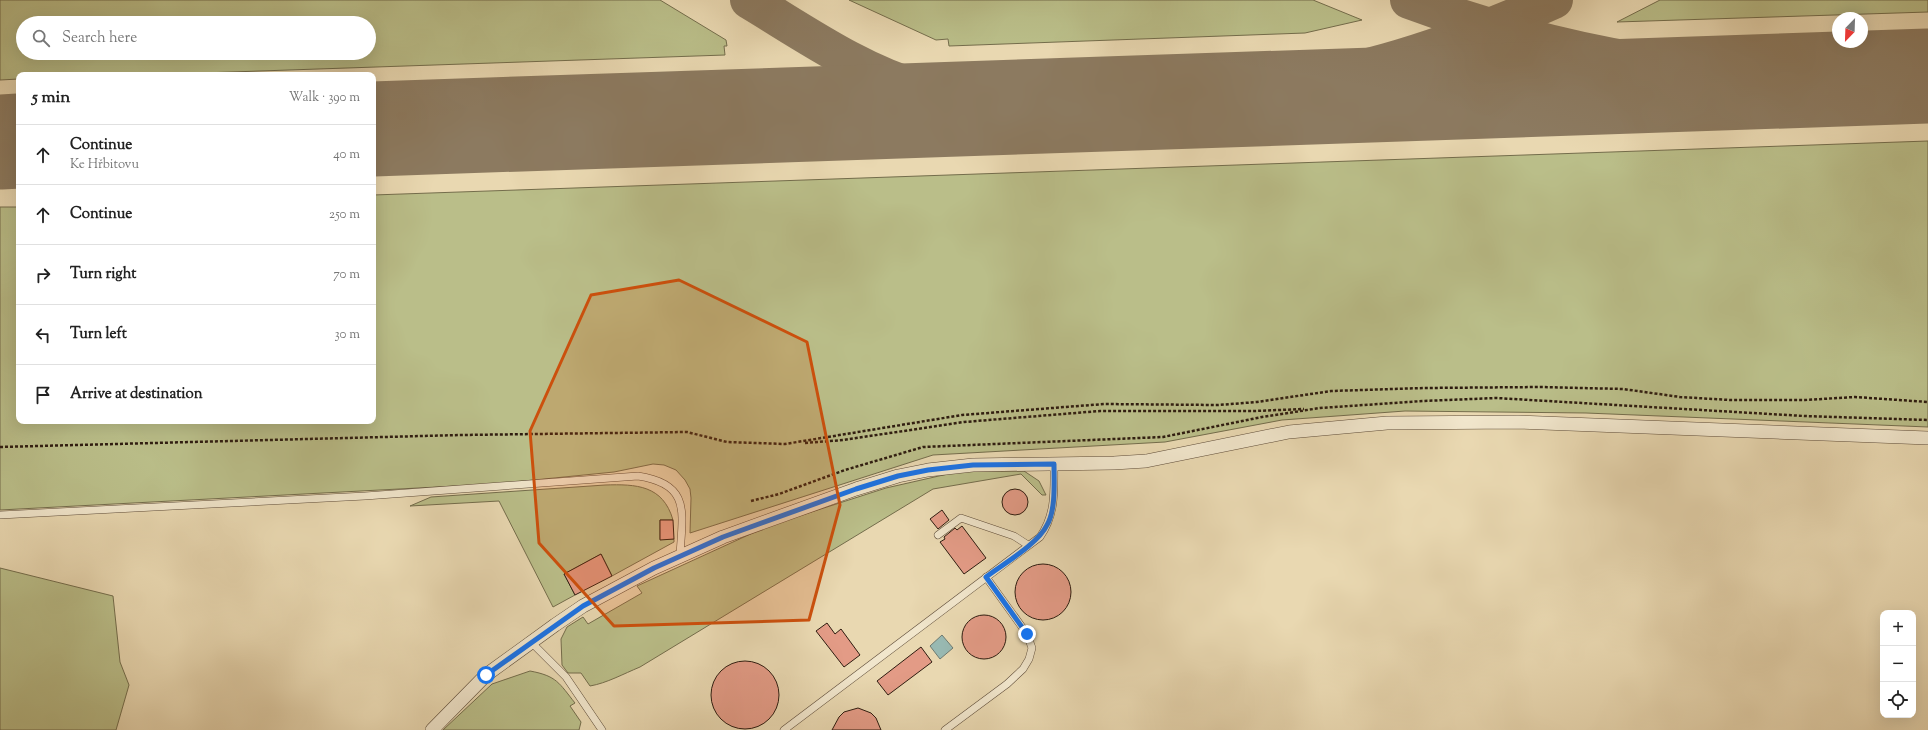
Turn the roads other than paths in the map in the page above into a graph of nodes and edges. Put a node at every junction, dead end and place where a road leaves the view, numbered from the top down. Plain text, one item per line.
1 (1928, 438) edge
2 (1054, 464) junction
3 (0, 515) edge
4 (938, 535) dead end
5 (1028, 545) junction
6 (680, 556) junction
7 (986, 577) junction
8 (531, 642) junction
9 (432, 730) edge
10 (602, 730) edge
11 (784, 730) edge
12 (945, 730) edge

1 - 2 street
2 - 5 lane
2 - 6 street
3 - 6 lane
4 - 5 lane
5 - 7 lane
6 - 8 street
7 - 11 lane
7 - 12 lane
8 - 9 street
8 - 10 lane

